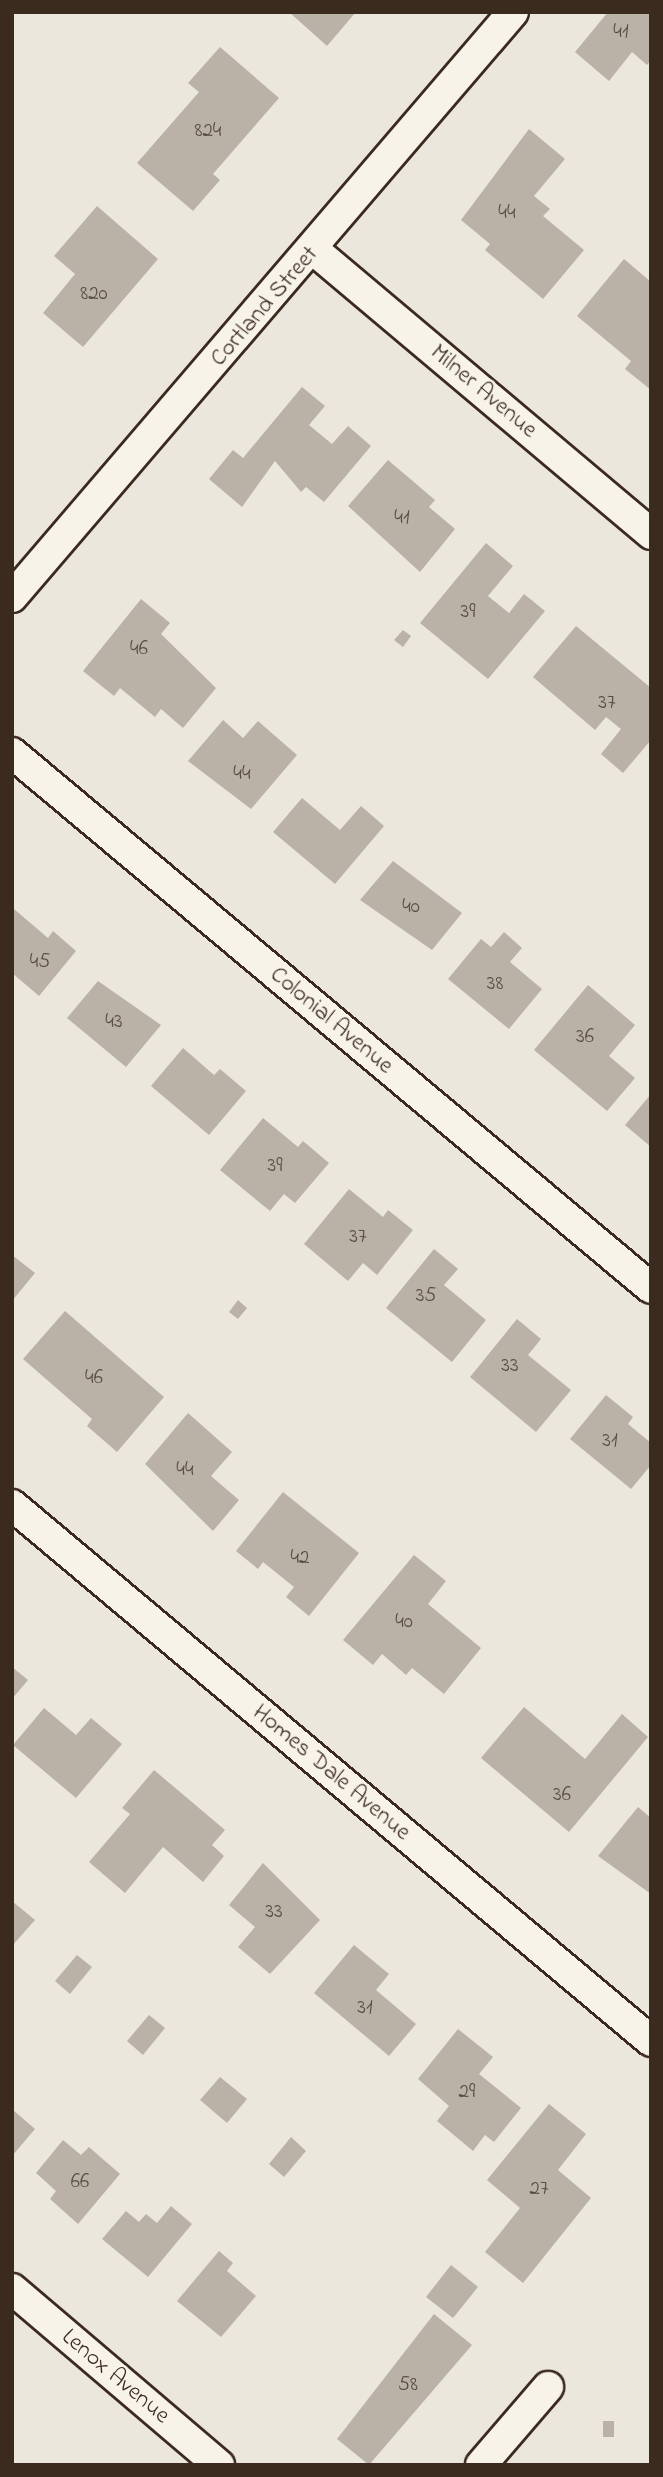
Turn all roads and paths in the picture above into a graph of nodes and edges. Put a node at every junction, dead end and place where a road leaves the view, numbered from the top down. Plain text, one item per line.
1 (513, 12) edge
2 (314, 250) junction
3 (651, 534) edge
4 (12, 597) edge
5 (12, 753) edge
6 (651, 1288) edge
7 (12, 1505) edge
8 (651, 2041) edge
9 (12, 2289) edge
10 (548, 2387) dead end
11 (219, 2465) edge
12 (481, 2465) edge

1 - 2 street, Cortland Street
2 - 3 street, Milner Avenue
2 - 4 street, Cortland Street
5 - 6 street, Colonial Avenue
7 - 8 street, Homes Dale Avenue
9 - 11 street, Lenox Avenue
10 - 12 street

